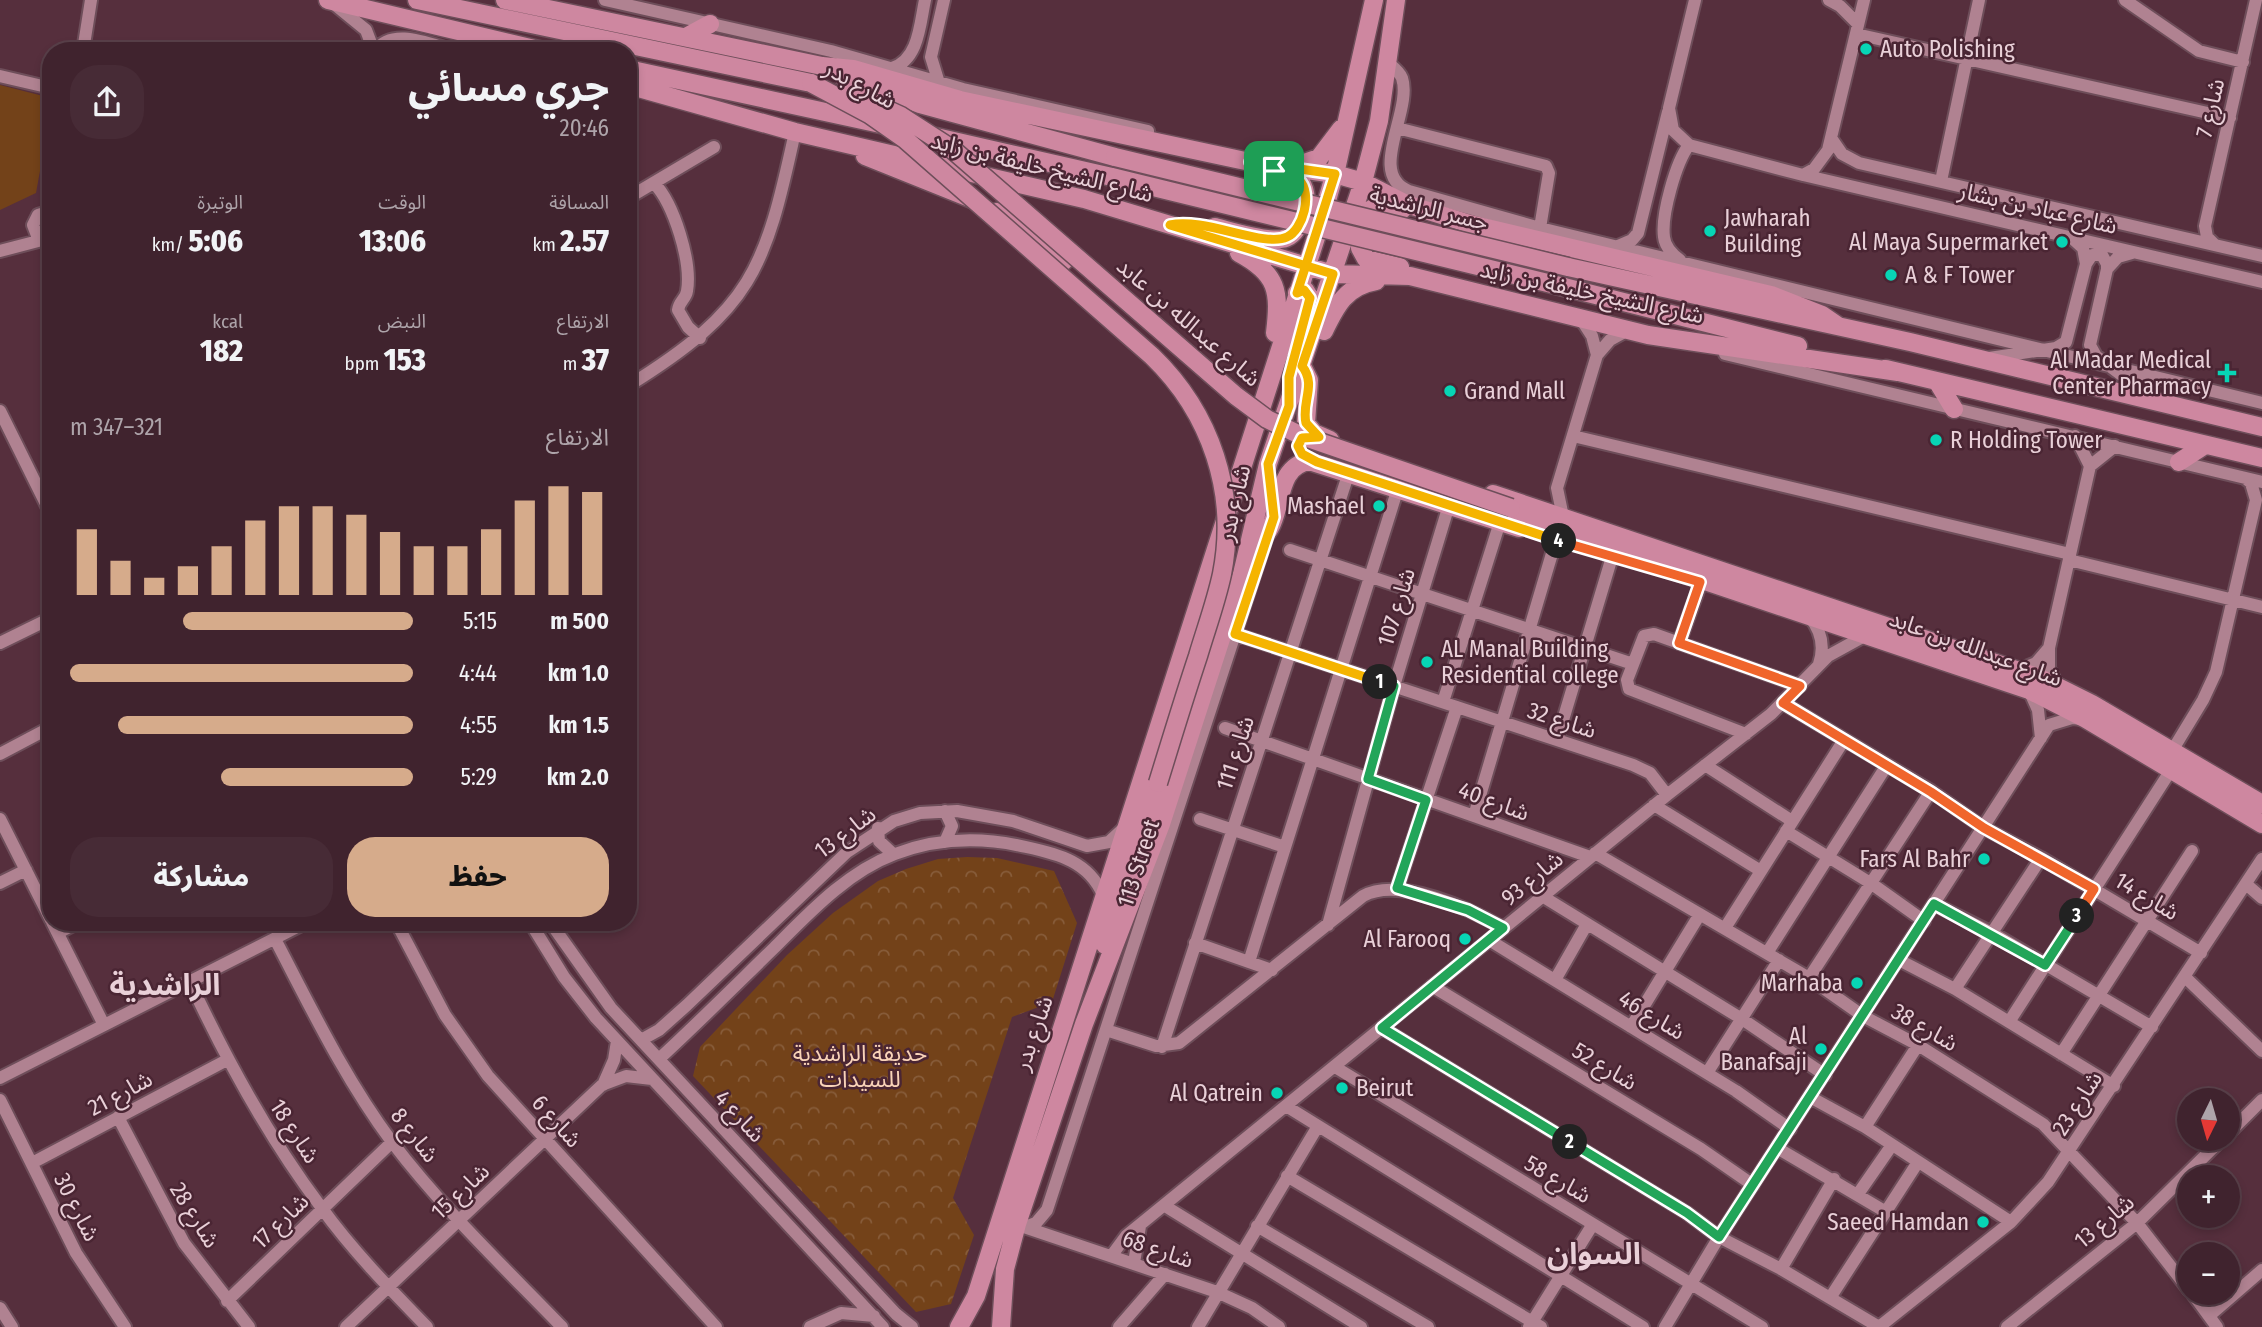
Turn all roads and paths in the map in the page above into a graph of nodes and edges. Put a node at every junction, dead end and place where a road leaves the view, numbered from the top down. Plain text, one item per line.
1 (91, 0) edge
2 (98, 0) edge
3 (329, 0) edge
4 (417, 0) edge
5 (505, 0) edge
6 (605, 0) edge
7 (925, 0) edge
8 (944, 0) edge
9 (1374, 0) edge
10 (1396, 0) edge
11 (1695, 0) edge
12 (1829, 0) edge
13 (1864, 0) edge
14 (1979, 0) edge
15 (2125, 0) edge
16 (2256, 0) edge
17 (531, 3) edge
18 (89, 20) junction
19 (709, 24) junction
20 (919, 27) junction
21 (1857, 29) junction
22 (936, 32) junction
23 (686, 37) junction
24 (85, 42) edge
25 (371, 42) edge
26 (383, 42) edge
27 (418, 42) edge
28 (505, 42) edge
29 (616, 42) edge
30 (637, 46) edge
31 (1967, 59) junction
32 (1387, 62) junction
33 (2242, 62) junction
34 (822, 66) junction
35 (892, 68) junction
36 (637, 71) edge
37 (0, 76) edge
38 (811, 83) junction
39 (939, 83) junction
40 (42, 86) edge
41 (637, 88) edge
42 (1669, 108) junction
43 (1348, 116) junction
44 (2230, 118) junction
45 (1379, 121) junction
46 (1397, 128) junction
47 (795, 132) junction
48 (1832, 138) junction
49 (844, 143) junction
50 (1331, 145) junction
51 (1689, 145) junction
52 (714, 147) dead end
53 (1115, 158) joint
54 (1250, 162) junction
55 (1288, 167) junction
56 (1891, 170) junction
57 (1335, 174) junction
58 (1803, 175) junction
59 (1112, 177) joint
60 (1941, 181) junction
61 (1363, 182) junction
62 (654, 183) junction
63 (637, 193) edge
64 (1883, 193) junction
65 (42, 215) edge
66 (1499, 218) joint
67 (1462, 222) junction
68 (1170, 225) junction
69 (2205, 226) junction
70 (1535, 233) junction
71 (1205, 235) junction
72 (42, 238) edge
73 (2071, 238) junction
74 (2189, 239) junction
75 (42, 243) edge
76 (1608, 244) junction
77 (2215, 245) junction
78 (2, 249) edge
79 (1578, 249) junction
80 (2134, 252) junction
81 (2262, 256) edge
82 (1680, 260) junction
83 (2086, 264) junction
84 (1305, 266) junction
85 (1569, 267) joint
86 (2107, 269) junction
87 (1333, 274) junction
88 (1413, 277) junction
89 (2262, 282) edge
90 (1564, 287) joint
91 (1297, 293) junction
92 (1428, 296) dead end
93 (1581, 318) junction
94 (1838, 326) junction
95 (1628, 330) junction
96 (700, 338) junction
97 (1678, 339) junction
98 (2043, 350) junction
99 (1597, 355) junction
100 (1304, 359) junction
101 (1982, 359) junction
102 (2109, 366) junction
103 (1898, 372) junction
104 (1270, 376) junction
105 (637, 380) edge
106 (1937, 381) junction
107 (2157, 402) junction
108 (2262, 403) edge
109 (1289, 406) junction
110 (1954, 409) junction
111 (0, 411) edge
112 (2262, 427) edge
113 (1573, 436) junction
114 (2075, 436) junction
115 (1319, 437) junction
116 (2205, 445) junction
117 (2115, 446) junction
118 (2262, 458) edge
119 (1317, 462) junction
120 (2179, 462) junction
121 (1268, 464) junction
122 (2090, 466) junction
123 (1349, 472) junction
124 (2244, 478) junction
125 (2262, 482) edge
126 (1398, 488) junction
127 (1557, 488) junction
128 (42, 496) edge
129 (2259, 496) edge
130 (1449, 505) junction
131 (1530, 506) junction
132 (1507, 515) junction
133 (1563, 516) junction
134 (1272, 523) junction
135 (1556, 540) junction
136 (1290, 550) dead end
137 (1247, 555) junction
138 (2070, 557) junction
139 (1612, 558) junction
140 (1320, 560) junction
141 (1696, 574) junction
142 (1370, 577) junction
143 (1422, 594) junction
144 (2234, 600) junction
145 (2262, 607) edge
146 (1472, 611) junction
147 (1808, 614) junction
148 (42, 622) edge
149 (1529, 630) junction
150 (1235, 634) junction
151 (1869, 634) junction
152 (1, 640) edge
153 (1679, 643) junction
154 (1584, 648) junction
155 (2049, 648) junction
156 (1289, 652) junction
157 (1633, 664) junction
158 (1818, 667) junction
159 (1341, 669) junction
160 (2019, 670) junction
161 (2057, 685) junction
162 (1394, 686) junction
163 (1800, 686) junction
164 (2029, 690) junction
165 (1443, 702) junction
166 (1783, 703) junction
167 (1457, 707) junction
168 (2086, 719) junction
169 (1502, 722) junction
170 (1225, 728) dead end
171 (42, 732) edge
172 (1746, 734) junction
173 (2041, 738) junction
174 (1557, 740) junction
175 (1844, 740) junction
176 (1261, 741) junction
177 (2172, 751) junction
178 (0, 754) edge
179 (1313, 759) junction
180 (1706, 765) junction
181 (1887, 765) junction
182 (2171, 769) junction
183 (1368, 779) junction
184 (1931, 792) junction
185 (1667, 795) junction
186 (1426, 800) junction
187 (2262, 804) edge
188 (1654, 805) junction
189 (945, 810) junction
190 (1474, 816) junction
191 (0, 819) edge
192 (1200, 819) dead end
193 (2262, 824) edge
194 (1789, 826) junction
195 (878, 828) junction
196 (1125, 828) junction
197 (1984, 828) junction
198 (1232, 829) junction
199 (3, 833) edge
200 (945, 842) junction
201 (1285, 847) junction
202 (2192, 851) dead end
203 (893, 854) junction
204 (1592, 855) junction
205 (1828, 857) junction
206 (2041, 858) junction
207 (2262, 859) edge
208 (26, 870) junction
209 (1761, 871) junction
210 (0, 883) edge
211 (1872, 884) junction
212 (2246, 884) junction
213 (1397, 888) junction
214 (2094, 889) junction
215 (1103, 895) junction
216 (1542, 896) junction
217 (2262, 898) edge
218 (42, 903) edge
219 (1934, 904) junction
220 (1700, 914) junction
221 (1924, 921) junction
222 (2147, 921) junction
223 (1587, 924) junction
224 (1328, 925) junction
225 (1503, 928) junction
226 (1725, 928) junction
227 (56, 931) edge
228 (290, 931) edge
229 (401, 931) edge
230 (536, 931) edge
231 (556, 931) edge
232 (1992, 933) junction
233 (275, 939) junction
234 (1489, 940) junction
235 (1195, 943) junction
236 (1767, 953) junction
237 (2201, 953) junction
238 (1779, 960) junction
239 (1899, 960) junction
240 (1249, 962) junction
241 (2045, 965) junction
242 (1272, 970) junction
243 (1665, 972) junction
244 (2185, 977) junction
245 (1809, 978) junction
246 (1555, 980) junction
247 (190, 982) junction
248 (1432, 986) junction
249 (1955, 989) junction
250 (2099, 996) junction
251 (1090, 1009) junction
252 (1863, 1016) junction
253 (1742, 1019) junction
254 (2009, 1022) junction
255 (104, 1025) junction
256 (1631, 1027) junction
257 (2152, 1027) junction
258 (1382, 1028) junction
259 (1106, 1030) junction
260 (641, 1040) junction
261 (617, 1041) junction
262 (1918, 1045) junction
263 (1162, 1046) junction
264 (2262, 1051) edge
265 (2061, 1054) junction
266 (659, 1059) junction
267 (227, 1060) junction
268 (1335, 1066) junction
269 (1707, 1073) junction
270 (1825, 1075) junction
271 (0, 1078) edge
272 (652, 1079) junction
273 (602, 1085) junction
274 (2114, 1086) junction
275 (1810, 1097) junction
276 (0, 1100) edge
277 (2262, 1100) edge
278 (1286, 1106) junction
279 (118, 1118) junction
280 (2240, 1122) edge
281 (1318, 1126) junction
282 (1865, 1127) junction
283 (1790, 1129) junction
284 (545, 1140) junction
285 (392, 1142) junction
286 (1892, 1145) junction
287 (1777, 1148) junction
288 (2071, 1151) junction
289 (2209, 1152) edge
290 (1918, 1162) junction
291 (32, 1163) junction
292 (1287, 1177) junction
293 (1834, 1179) junction
294 (1753, 1185) junction
295 (1858, 1194) junction
296 (1165, 1206) junction
297 (322, 1209) junction
298 (1047, 1210) junction
299 (1886, 1212) junction
300 (460, 1220) junction
301 (2011, 1222) junction
302 (2137, 1223) junction
303 (1593, 1224) junction
304 (1021, 1226) junction
305 (1140, 1226) junction
306 (1257, 1226) junction
307 (1719, 1237) junction
308 (1064, 1240) junction
309 (1241, 1253) junction
310 (1112, 1255) junction
311 (1134, 1263) junction
312 (1781, 1269) junction
313 (2262, 1270) edge
314 (1165, 1274) junction
315 (1561, 1274) junction
316 (2177, 1275) edge
317 (1690, 1285) junction
318 (389, 1287) junction
319 (1217, 1292) junction
320 (1830, 1298) junction
321 (227, 1301) junction
322 (2200, 1305) edge
323 (0, 1308) edge
324 (874, 1316) junction
325 (2213, 1322) edge
326 (1534, 1325) edge
327 (12, 1327) edge
328 (125, 1327) edge
329 (249, 1327) edge
330 (346, 1327) edge
331 (427, 1327) edge
332 (562, 1327) edge
333 (716, 1327) edge
334 (810, 1327) edge
335 (883, 1327) edge
336 (912, 1327) edge
337 (959, 1327) edge
338 (1001, 1327) edge
339 (1119, 1327) edge
340 (1198, 1327) edge
341 (1279, 1327) edge
342 (1361, 1327) edge
343 (1428, 1327) edge
344 (1643, 1327) edge
345 (1665, 1327) edge
346 (1762, 1327) edge
347 (1879, 1327) edge
348 (2007, 1327) edge

1 - 18 street
2 - 18 street
3 - 25 street
3 - 28 main road
4 - 29 main road, شارع بدر
5 - 17 main road, شارع الشيخ خليفة بن زايد
6 - 19 street
7 - 20 street
8 - 22 street
9 - 43 main road, شارع بدر
10 - 32 main road, شارع بدر
11 - 42 street
12 - 21 street
13 - 21 street
14 - 31 street
15 - 33 street
16 - 33 street, شارع 7
17 - 23 main road, شارع الشيخ خليفة بن زايد
18 - 24 street
19 - 23 main road
19 - 35 street
20 - 22 street
20 - 35 street
21 - 31 street
21 - 48 street
22 - 39 street
23 - 34 main road, شارع الشيخ خليفة بن زايد
26 - 27 street
30 - 38 main road, شارع بدر
31 - 44 street
31 - 60 street
32 - 45 main road, شارع بدر
32 - 46 street
33 - 44 street, شارع 7
34 - 53 main road, شارع الشيخ خليفة بن زايد
34 - 54 main road, شارع الشيخ خليفة بن زايد
35 - 39 street
36 - 59 main road, شارع الشيخ خليفة بن زايد
37 - 40 street
38 - 132 main road, شارع عبدالله بن عابد, bridge
38 - 251 main road, شارع بدر, bridge
39 - 50 street
41 - 47 main road, شارع الشيخ خليفة بن زايد
42 - 51 street
42 - 76 street
43 - 50 main road
43 - 57 main road, شارع بدر
44 - 69 street, شارع 7
45 - 61 main road, شارع بدر
45 - 67 main road
46 - 66 street
46 - 70 street
47 - 49 main road, شارع الشيخ خليفة بن زايد
47 - 96 street
48 - 56 street, شارع عباد بن بشار
48 - 58 street
49 - 68 main road, شارع الشيخ خليفة بن زايد
49 - 132 main road, شارع عبدالله بن عابد
50 - 55 main road
51 - 58 street, شارع عباد بن بشار
51 - 82 street
52 - 62 street
53 - 85 main road, جسر الراشدية, bridge
54 - 55 main road, شارع الشيخ خليفة بن زايد
54 - 68 main road
55 - 57 main road, شارع الشيخ خليفة بن زايد
56 - 60 street, شارع عباد بن بشار
56 - 64 street
57 - 61 main road, شارع الشيخ خليفة بن زايد
57 - 84 main road, شارع بدر
58 - 64 street, شارع عباد بن بشار
59 - 90 main road, جسر الراشدية, bridge
60 - 74 street, شارع عباد بن بشار
61 - 67 main road, شارع الشيخ خليفة بن زايد
61 - 87 main road, شارع بدر
62 - 63 street
62 - 96 street
64 - 73 street, شارع عباد بن بشار
65 - 72 street
65 - 78 street
66 - 70 main road
67 - 70 main road, شارع الشيخ خليفة بن زايد
67 - 88 main road
68 - 71 main road, شارع الشيخ خليفة بن زايد
69 - 74 street
69 - 77 street
70 - 76 street
70 - 79 main road, شارع الشيخ خليفة بن زايد
71 - 84 main road, شارع الشيخ خليفة بن زايد
71 - 104 main road
73 - 80 street, شارع عباد بن بشار
73 - 83 street
74 - 77 street, شارع عباد بن بشار
75 - 78 street
76 - 79 main road
76 - 82 street
77 - 81 street, شارع عباد بن بشار
79 - 94 main road, شارع الشيخ خليفة بن زايد
80 - 86 street
80 - 89 street, شارع عباد بن بشار
82 - 98 street
83 - 86 street
83 - 98 street
84 - 87 main road, شارع الشيخ خليفة بن زايد
84 - 91 main road, شارع بدر
85 - 94 main road, شارع الشيخ خليفة بن زايد
86 - 102 street
87 - 88 main road, شارع الشيخ خليفة بن زايد
87 - 100 main road, شارع بدر
88 - 92 main road
88 - 93 main road, شارع الشيخ خليفة بن زايد
88 - 100 main road
90 - 103 main road, شارع الشيخ خليفة بن زايد
91 - 104 main road, شارع بدر
91 - 109 main road
93 - 95 main road, شارع الشيخ خليفة بن زايد
93 - 99 street
94 - 101 main road, شارع الشيخ خليفة بن زايد
95 - 97 main road, شارع الشيخ خليفة بن زايد
95 - 99 street
96 - 105 street
97 - 103 main road, شارع الشيخ خليفة بن زايد
97 - 110 street
98 - 101 street
98 - 102 street
99 - 113 street
100 - 109 main road, شارع بدر
100 - 115 main road
101 - 107 main road, شارع الشيخ خليفة بن زايد
102 - 107 street
102 - 108 street
103 - 106 main road, شارع الشيخ خليفة بن زايد
104 - 196 main road, شارع بدر
106 - 110 main road
106 - 116 main road, شارع الشيخ خليفة بن زايد
107 - 112 main road, شارع الشيخ خليفة بن زايد
109 - 121 main road, شارع بدر
110 - 114 street
111 - 128 street
113 - 127 street
113 - 138 street
114 - 117 street
114 - 122 street
115 - 119 main road
115 - 131 main road, شارع عبدالله بن عابد
116 - 118 main road, شارع الشيخ خليفة بن زايد
116 - 120 main road
117 - 120 street
117 - 122 street
119 - 123 main road, شارع عبدالله بن عابد
119 - 134 main road
120 - 124 street
121 - 134 main road
121 - 137 main road, شارع بدر
122 - 138 street
123 - 126 main road, شارع عبدالله بن عابد
123 - 140 street, شارع 111
124 - 125 street
124 - 129 street
126 - 130 main road, شارع عبدالله بن عابد
126 - 142 street
127 - 131 street
127 - 133 street
129 - 144 street
130 - 132 main road, شارع عبدالله بن عابد
130 - 143 street, شارع 107
131 - 133 main road, شارع عبدالله بن عابد
132 - 135 main road, شارع عبدالله بن عابد
132 - 141 main road, شارع عبدالله بن عابد
132 - 146 street
133 - 141 main road, شارع عبدالله بن عابد
134 - 137 main road
134 - 150 street, 113 Street
135 - 139 main road, شارع عبدالله بن عابد
135 - 149 street
136 - 140 street
137 - 251 main road, شارع بدر
138 - 144 street
138 - 155 street
139 - 141 main road, شارع عبدالله بن عابد
139 - 154 street
140 - 142 street
140 - 156 street, شارع 111
141 - 147 main road, شارع عبدالله بن عابد
141 - 153 street
141 - 160 main road, شارع عبدالله بن عابد
142 - 143 street
142 - 159 street
143 - 146 street
143 - 162 street, شارع 107
144 - 145 street
144 - 177 street
146 - 149 street
146 - 165 street
147 - 151 main road, شارع عبدالله بن عابد
147 - 158 street
148 - 152 street
149 - 154 street
149 - 169 street
150 - 156 street, شارع 32
150 - 259 street, 113 Street
151 - 158 street, شارع 93
151 - 164 main road, شارع عبدالله بن عابد
153 - 157 street
153 - 163 street
154 - 157 street
154 - 174 street
155 - 160 street
155 - 161 street
156 - 159 street, شارع 32
156 - 176 street, شارع 111
157 - 172 street
158 - 163 street, شارع 93
159 - 162 street, شارع 32
159 - 179 street
160 - 161 main road, شارع عبدالله بن عابد
161 - 177 main road, شارع عبدالله بن عابد
162 - 165 street, شارع 32
162 - 183 street, شارع 107
163 - 166 street, شارع 93
164 - 168 main road, شارع عبدالله بن عابد
164 - 173 street
165 - 167 street, شارع 32
166 - 172 street, شارع 93
166 - 175 street, شارع 14
167 - 169 street, شارع 32
167 - 186 street
168 - 173 street
168 - 182 main road, شارع عبدالله بن عابد
169 - 174 street, شارع 32
169 - 190 street
170 - 176 street, شارع 40
171 - 178 street
172 - 180 street, شارع 93
173 - 197 street
174 - 185 street, شارع 32
175 - 181 street, شارع 14
175 - 194 street
176 - 179 street, شارع 40
176 - 198 street, شارع 111
177 - 187 main road, شارع عبدالله بن عابد
179 - 183 street, شارع 40
179 - 201 street
180 - 185 street, شارع 93
180 - 194 street
181 - 184 street, شارع 14
181 - 205 street
182 - 193 main road, شارع عبدالله بن عابد
182 - 214 street
183 - 186 street, شارع 40
183 - 224 street, شارع 107
184 - 197 street, شارع 14
184 - 211 street
185 - 188 street, شارع 93
186 - 190 street, شارع 40
186 - 213 street
188 - 204 street, شارع 93
188 - 209 street
189 - 195 street, شارع 13
189 - 196 street, شارع 13
189 - 200 street
190 - 204 street, شارع 40
191 - 199 street
192 - 198 street
194 - 205 street
194 - 209 street
195 - 203 street
195 - 260 street, شارع 13
196 - 215 main road, شارع بدر
197 - 206 street, شارع 14
197 - 219 street
198 - 201 street
198 - 235 street, شارع 111
199 - 208 street
200 - 203 street, شارع 13
200 - 215 street, شارع 13
201 - 240 street
202 - 222 street
203 - 266 street, شارع 13
204 - 216 street, شارع 93
204 - 220 street, شارع 38
205 - 211 street
205 - 236 street
206 - 214 street, شارع 14
206 - 232 street
207 - 212 street, شارع 23
208 - 210 street
208 - 218 street
209 - 226 street
211 - 221 street
211 - 245 street
212 - 217 street
212 - 237 street, شارع 23
213 - 224 street
213 - 225 street
214 - 222 street, شارع 14
214 - 241 street
215 - 337 main road, شارع بدر
216 - 223 street
216 - 225 street, شارع 93
219 - 221 street
219 - 232 street
220 - 226 street, شارع 38
220 - 243 street
221 - 239 street
222 - 237 street, شارع 14
222 - 250 street
223 - 243 street
223 - 246 street
224 - 242 street
225 - 234 street, شارع 93
226 - 236 street, شارع 38
227 - 255 street
228 - 233 street
229 - 284 street, شارع 6
230 - 261 street, شارع 4
231 - 260 street, شارع 4
232 - 241 street
232 - 249 street
233 - 247 street
233 - 285 street, شارع 8
234 - 246 street, شارع 46
234 - 248 street, شارع 93
235 - 240 street
235 - 263 street, شارع 111
236 - 238 street, شارع 38
237 - 244 street, شارع 23
238 - 245 street, شارع 38
238 - 253 street
239 - 249 street
239 - 252 street
240 - 242 street
241 - 250 street
241 - 254 street
242 - 263 street
243 - 253 street
243 - 256 street
244 - 257 street, شارع 23
244 - 264 street
245 - 252 street, شارع 38
246 - 256 street, شارع 46
247 - 255 street
247 - 267 street, شارع 18
248 - 258 street, شارع 93
248 - 294 street, شارع 52
249 - 254 street
250 - 257 street
250 - 265 street
251 - 304 main road, شارع بدر
252 - 262 street, شارع 38
252 - 270 street
253 - 269 street
253 - 270 street
254 - 265 street
255 - 271 street
256 - 269 street, شارع 46
257 - 274 street, شارع 23
258 - 268 street, شارع 93
258 - 307 street
259 - 263 street
259 - 298 street, 113 Street
260 - 266 street, شارع 4
261 - 272 street, شارع 4
261 - 273 street, شارع 15
262 - 282 street
262 - 288 street, شارع 38
265 - 274 street
266 - 336 street, شارع 4
267 - 279 street, شارع 21
267 - 297 street, شارع 18
268 - 278 street, شارع 93
268 - 303 street, شارع 58
269 - 283 street, شارع 46
270 - 275 street
272 - 273 street
272 - 324 street, شارع 4
273 - 284 street, شارع 15
274 - 288 street, شارع 23
275 - 282 street
275 - 283 street
276 - 291 street, شارع 30
277 - 280 street
278 - 281 street
278 - 296 street, شارع 93
279 - 291 street, شارع 21
279 - 321 street, شارع 28
281 - 292 street
281 - 315 street
282 - 286 street
283 - 287 street
284 - 300 street, شارع 15
284 - 333 street, شارع 6
285 - 297 street, شارع 17
285 - 300 street, شارع 8
286 - 290 street
286 - 295 street
287 - 293 street
287 - 294 street
288 - 301 street, شارع 23
288 - 302 street, شارع 38
289 - 302 street, شارع 13
290 - 299 street
290 - 301 street
291 - 328 street, شارع 30
292 - 306 street
292 - 326 street
293 - 295 street
293 - 312 street
294 - 307 street
295 - 299 street
296 - 305 street, شارع 93
296 - 309 street
297 - 318 street, شارع 18
297 - 321 street, شارع 17
298 - 304 street
298 - 308 street
299 - 320 street
300 - 318 street, شارع 15
300 - 332 street, شارع 8
301 - 347 street, شارع 23
302 - 316 street, شارع 38
302 - 348 street, شارع 13
303 - 315 street
303 - 317 street, شارع 58
304 - 308 street, شارع 68
304 - 338 main road, شارع بدر
305 - 310 street, شارع 93
305 - 311 street
306 - 309 street
306 - 343 street
307 - 312 street
307 - 317 street
308 - 310 street, شارع 68
309 - 319 street
309 - 342 street
310 - 311 street, شارع 68
311 - 314 street, شارع 68
312 - 320 street
313 - 325 street
314 - 319 street, شارع 68
314 - 339 street
315 - 326 street
315 - 344 street
317 - 345 street
317 - 346 street, شارع 58
318 - 330 street, شارع 15
318 - 331 street, شارع 18
319 - 340 street
319 - 341 street, شارع 68
320 - 347 street
321 - 329 street, شارع 28
322 - 325 street, شارع 38
323 - 327 street
324 - 334 street
324 - 335 street, شارع 4

